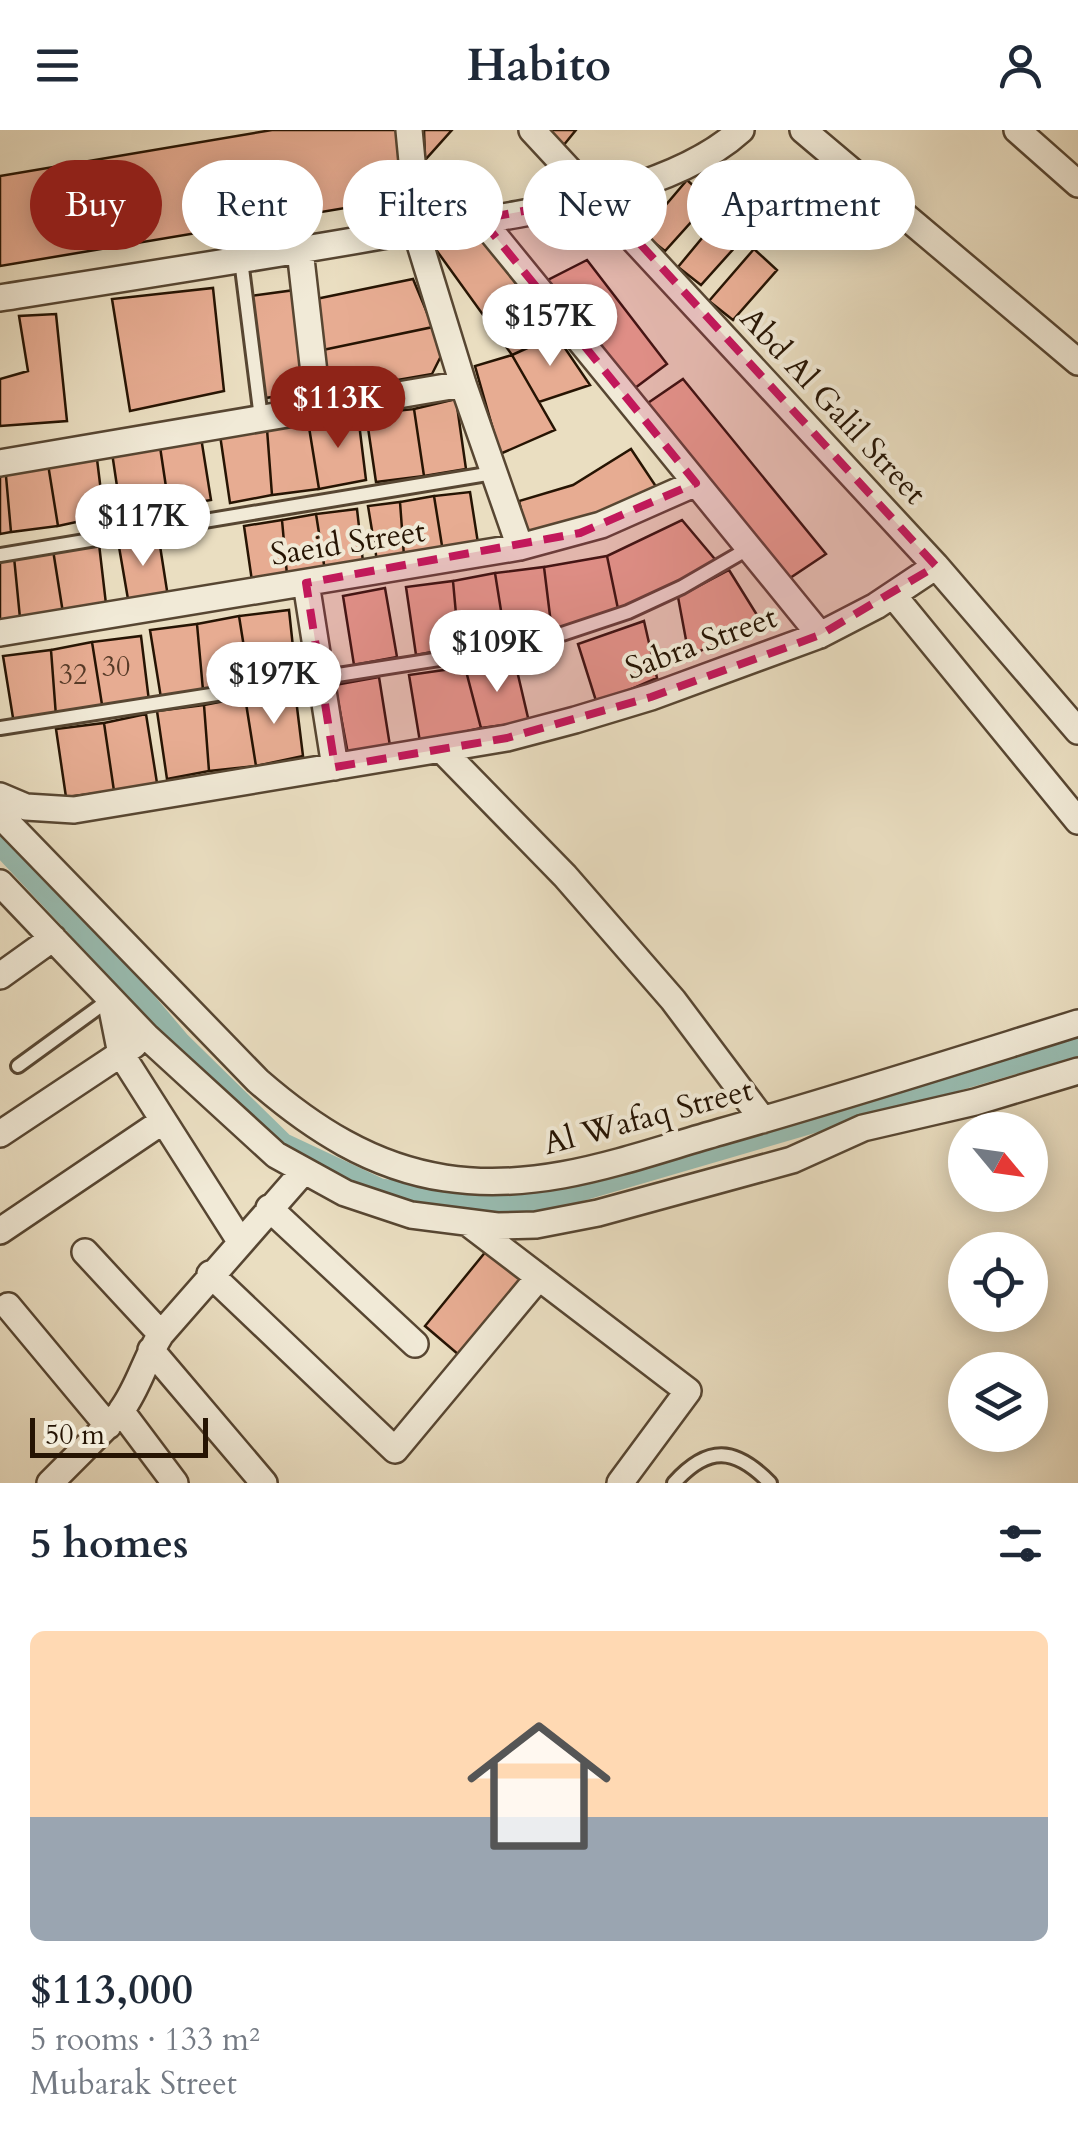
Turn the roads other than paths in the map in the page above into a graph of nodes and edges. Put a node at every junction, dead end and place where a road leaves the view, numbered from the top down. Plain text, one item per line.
1 (409, 130) edge
2 (532, 130) edge
3 (741, 130) edge
4 (803, 130) edge
5 (1016, 130) edge
6 (411, 160) edge
7 (562, 160) edge
8 (667, 173) edge
9 (1078, 184) edge
10 (503, 246) edge
11 (300, 250) joint
12 (422, 250) edge
13 (647, 250) edge
14 (241, 260) junction
15 (0, 298) edge
16 (1078, 362) edge
17 (463, 384) junction
18 (318, 408) junction
19 (261, 418) junction
20 (0, 462) edge
21 (493, 473) junction
22 (696, 483) junction
23 (520, 547) junction
24 (751, 547) junction
25 (0, 555) edge
26 (936, 566) junction
27 (306, 582) junction
28 (893, 595) junction
29 (0, 633) edge
30 (820, 635) junction
31 (321, 679) junction
32 (0, 728) edge
33 (1078, 731) edge
34 (441, 749) junction
35 (334, 767) junction
36 (2, 799) edge
37 (1078, 821) edge
38 (0, 882) edge
39 (53, 938) junction
40 (0, 976) edge
41 (110, 998) junction
42 (1078, 1023) edge
43 (146, 1036) junction
44 (121, 1054) junction
45 (18, 1066) dead end
46 (1078, 1071) edge
47 (763, 1120) junction
48 (163, 1121) junction
49 (0, 1134) edge
50 (303, 1172) junction
51 (270, 1208) junction
52 (468, 1222) junction
53 (0, 1231) edge
54 (240, 1241) junction
55 (85, 1252) dead end
56 (210, 1274) junction
57 (539, 1278) junction
58 (8, 1306) dead end
59 (156, 1342) junction
60 (414, 1344) dead end
61 (115, 1419) junction
62 (50, 1483) edge
63 (176, 1483) edge
64 (264, 1483) edge
65 (620, 1483) edge
66 (674, 1483) edge
67 (770, 1483) edge

1 - 6 street
2 - 7 street, Abd Al Galil Street
3 - 8 street
4 - 16 street
5 - 9 street
10 - 22 street
11 - 14 street
11 - 18 street
12 - 17 street
13 - 26 street, Abd Al Galil Street
14 - 15 street
14 - 19 lane
17 - 18 street
17 - 21 street
18 - 19 street
19 - 20 street
21 - 23 street
21 - 25 lane
22 - 23 street, Saeid Street
22 - 24 street
23 - 27 street, Saeid Street
24 - 30 street
24 - 31 lane
26 - 28 street, Sabra Street
26 - 33 street, Abd Al Galil Street
27 - 29 street, Saeid Street
27 - 31 street
28 - 30 street, Sabra Street
28 - 37 street
30 - 34 street, Sabra Street
31 - 32 lane
31 - 35 street
34 - 35 street, Sabra Street
34 - 47 street
35 - 36 street, Sabra Street
36 - 47 street, Al Wafaq Street
38 - 39 street
39 - 40 street
39 - 41 street
41 - 43 street
41 - 44 street
41 - 45 lane
42 - 47 street, Al Wafaq Street
43 - 44 street
43 - 50 street
44 - 48 street
44 - 49 street
46 - 52 street
48 - 53 street
48 - 54 street
50 - 51 street
50 - 52 street
51 - 54 street
51 - 60 street
52 - 57 street
54 - 56 street
55 - 59 street
56 - 57 street
56 - 59 street
57 - 65 street
58 - 61 street
59 - 61 street
59 - 64 street
61 - 62 street
61 - 63 street
66 - 67 lane

